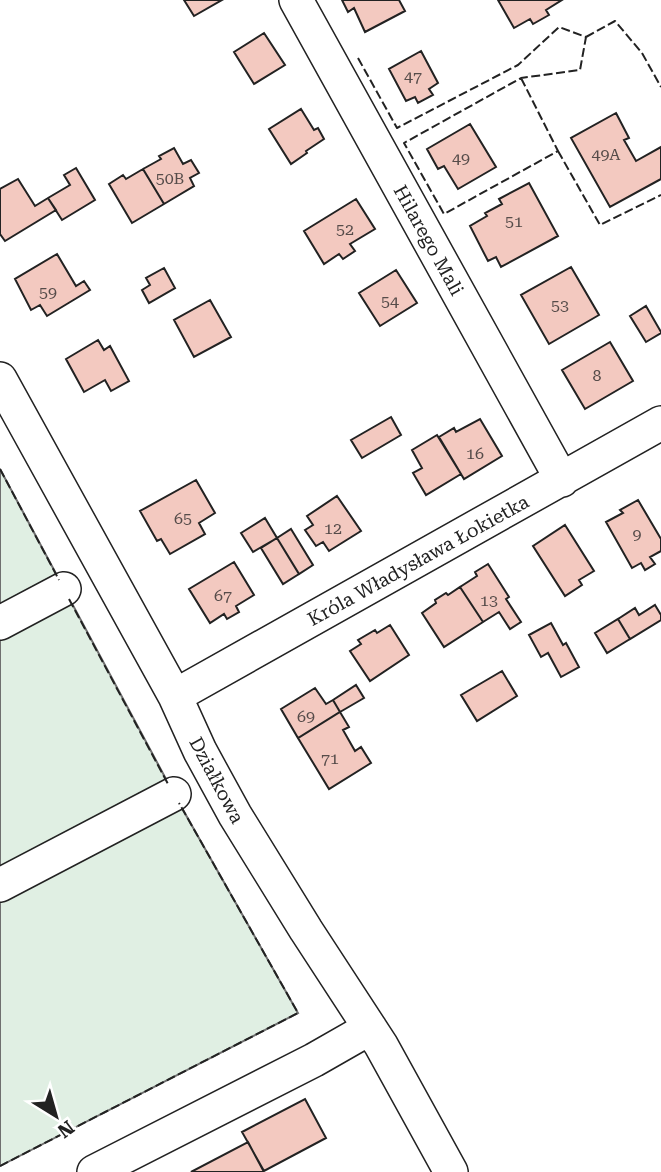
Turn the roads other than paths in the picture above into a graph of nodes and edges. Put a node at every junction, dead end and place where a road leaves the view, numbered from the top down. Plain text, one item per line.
1 (296, 0) edge
2 (0, 379) edge
3 (661, 424) edge
4 (562, 480) junction
5 (64, 589) dead end
6 (0, 623) edge
7 (175, 696) junction
8 (174, 794) dead end
9 (0, 885) edge
10 (370, 1028) junction
11 (94, 1172) edge
12 (451, 1172) edge

1 - 4 street, Hilarego Mali
2 - 7 street, Działkowa
3 - 4 street, Króla Władysława Łokietka
4 - 7 street, Króla Władysława Łokietka
5 - 6 street
7 - 10 street, Działkowa
8 - 9 street
10 - 11 street
10 - 12 street, Działkowa

